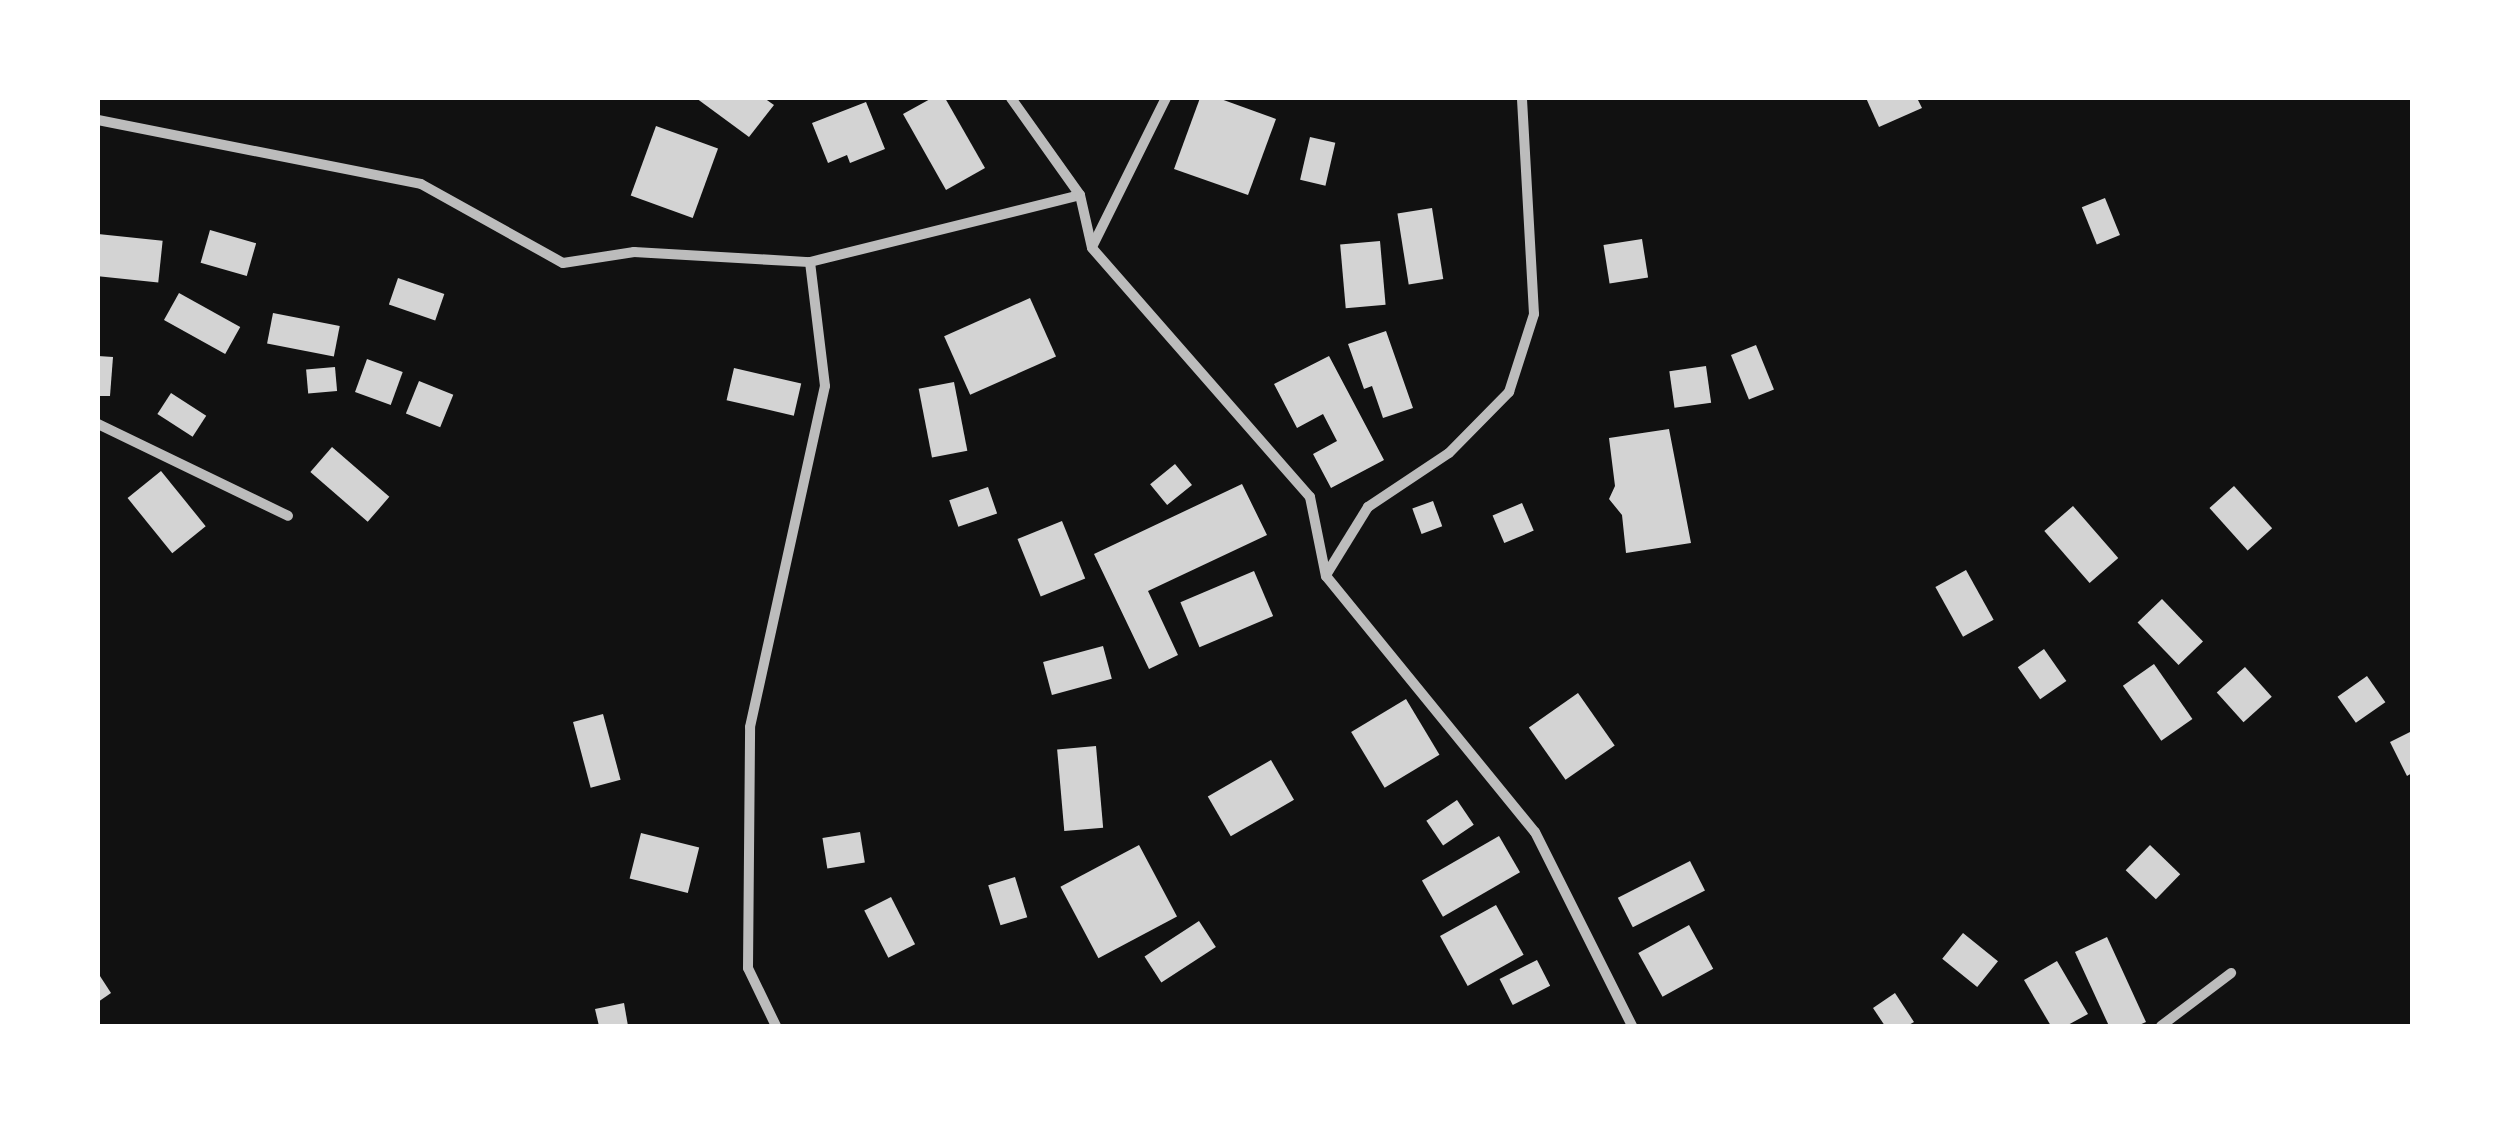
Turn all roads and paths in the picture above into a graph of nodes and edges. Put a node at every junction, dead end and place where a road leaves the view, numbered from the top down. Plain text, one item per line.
1 (1012, 98) edge
2 (1166, 98) edge
3 (1522, 98) edge
4 (98, 120) edge
5 (1080, 195) junction
6 (1092, 248) junction
7 (810, 262) junction
8 (98, 424) edge
9 (288, 516) dead end
10 (1326, 576) junction
11 (2231, 973) dead end
12 (776, 1026) edge
13 (1632, 1026) edge
14 (2161, 1026) edge

1 - 5 street
2 - 6 street
3 - 10 street
4 - 7 street
5 - 6 street
5 - 7 street
6 - 10 street
7 - 12 street
8 - 9 street
10 - 13 street
11 - 14 street

